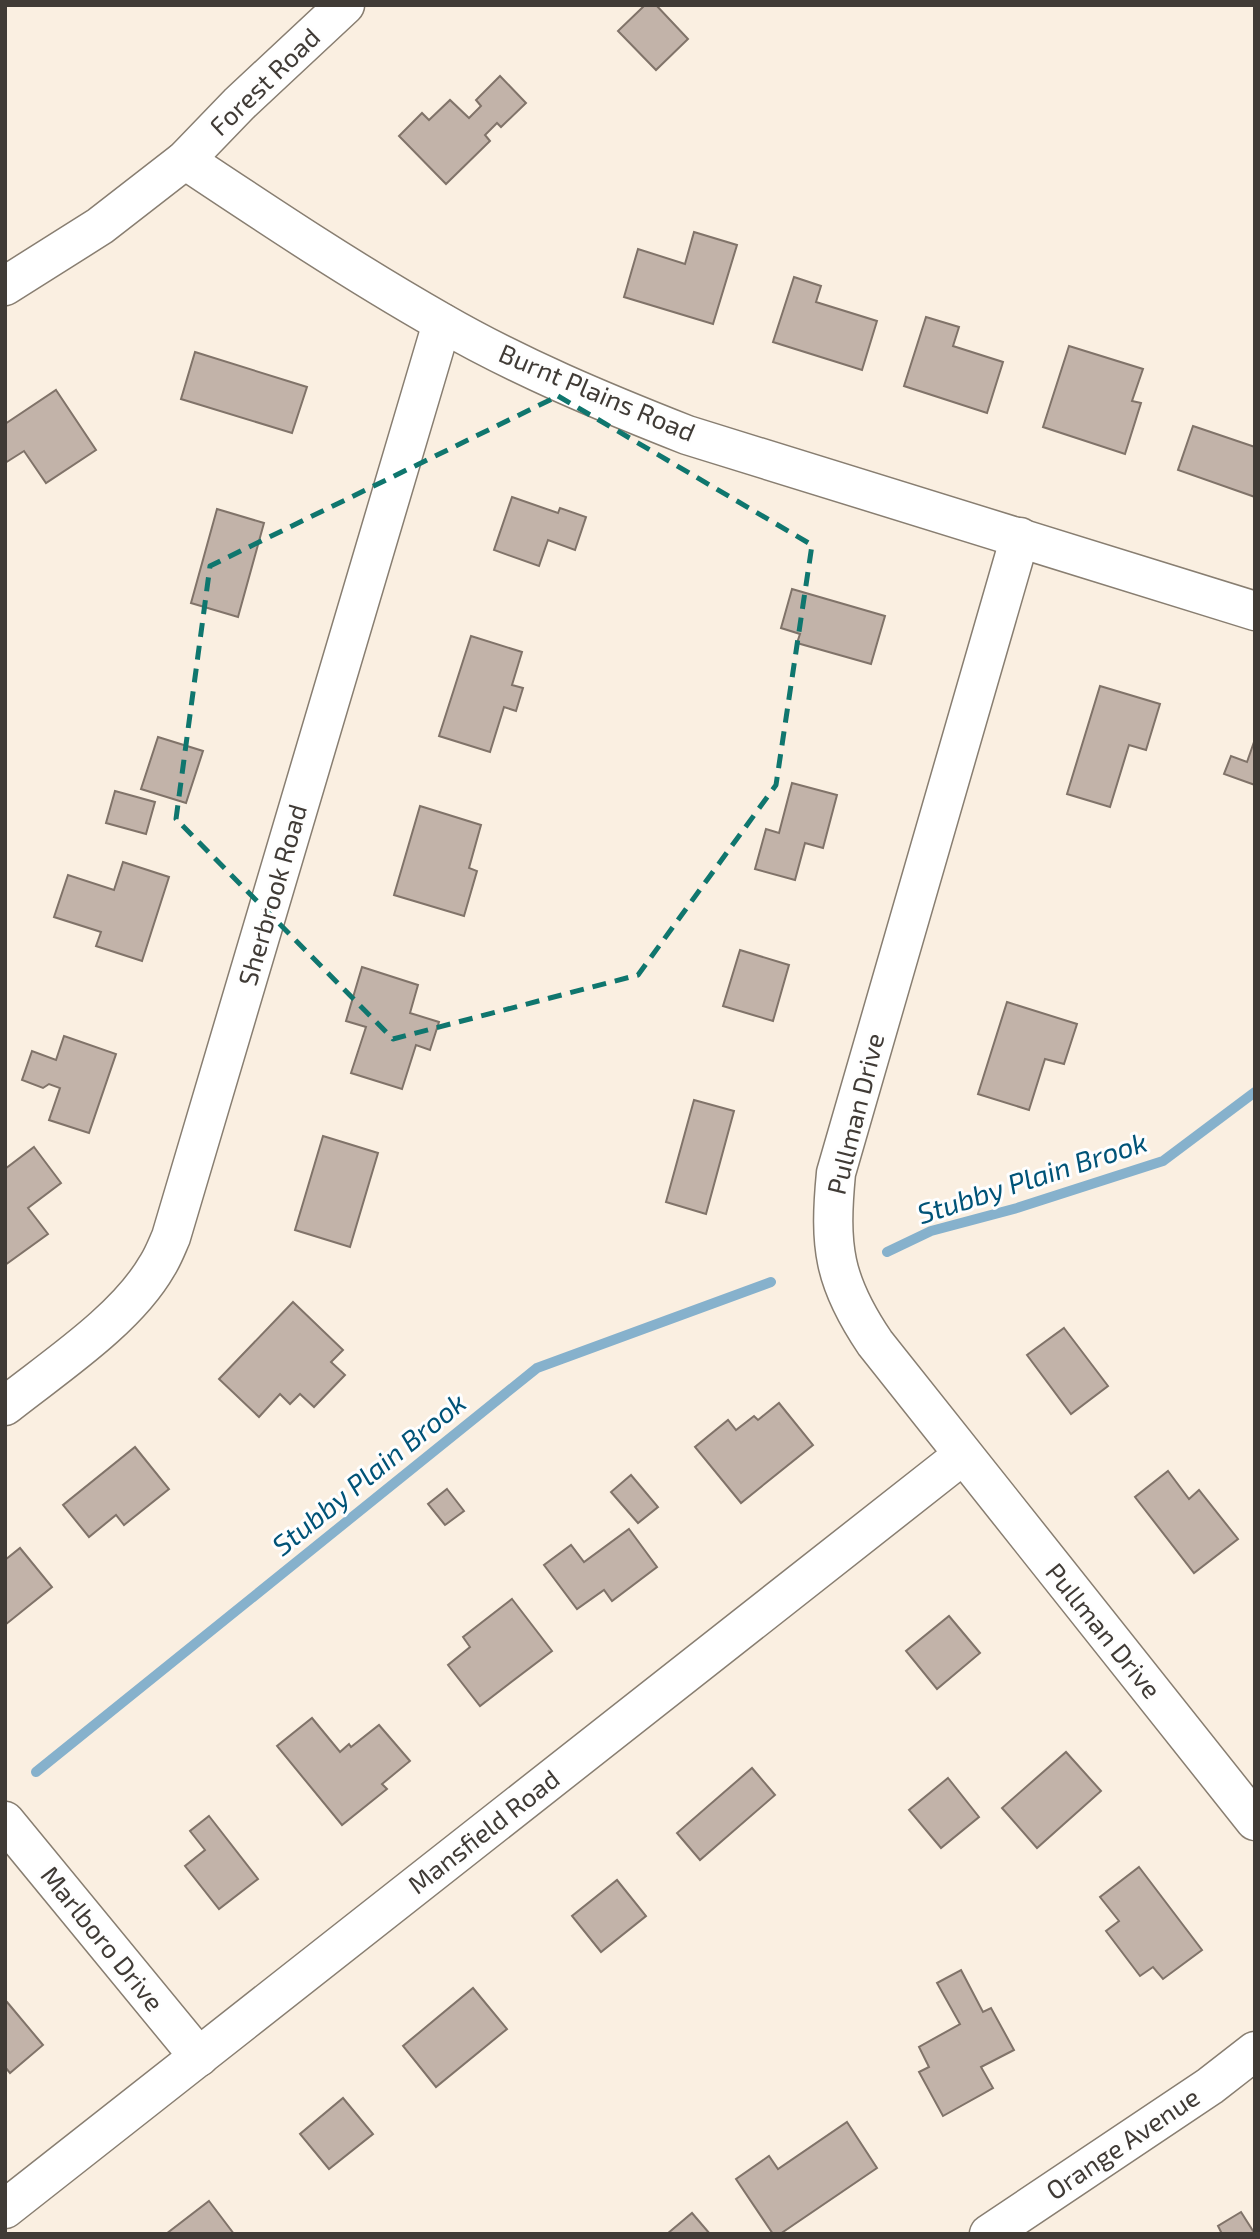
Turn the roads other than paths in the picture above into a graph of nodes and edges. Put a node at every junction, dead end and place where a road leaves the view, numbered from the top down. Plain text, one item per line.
1 (345, 5) edge
2 (185, 160) junction
3 (5, 286) edge
4 (442, 323) junction
5 (1020, 537) junction
6 (1255, 611) edge
7 (5, 1406) edge
8 (963, 1455) junction
9 (5, 1821) edge
10 (1255, 1821) edge
11 (1255, 2051) edge
12 (199, 2057) junction
13 (5, 2209) edge
14 (989, 2234) edge

1 - 2 street, Forest Road
2 - 3 street
2 - 4 street, Burnt Plains Road
4 - 5 street, Burnt Plains Road
4 - 7 street, Sherbrook Road
5 - 6 street, Burnt Plains Road
5 - 8 street, Pullman Drive
8 - 10 street, Pullman Drive
8 - 12 street, Mansfield Road
9 - 12 street, Marlboro Drive
11 - 14 street, Orange Avenue
12 - 13 street, Mansfield Road

